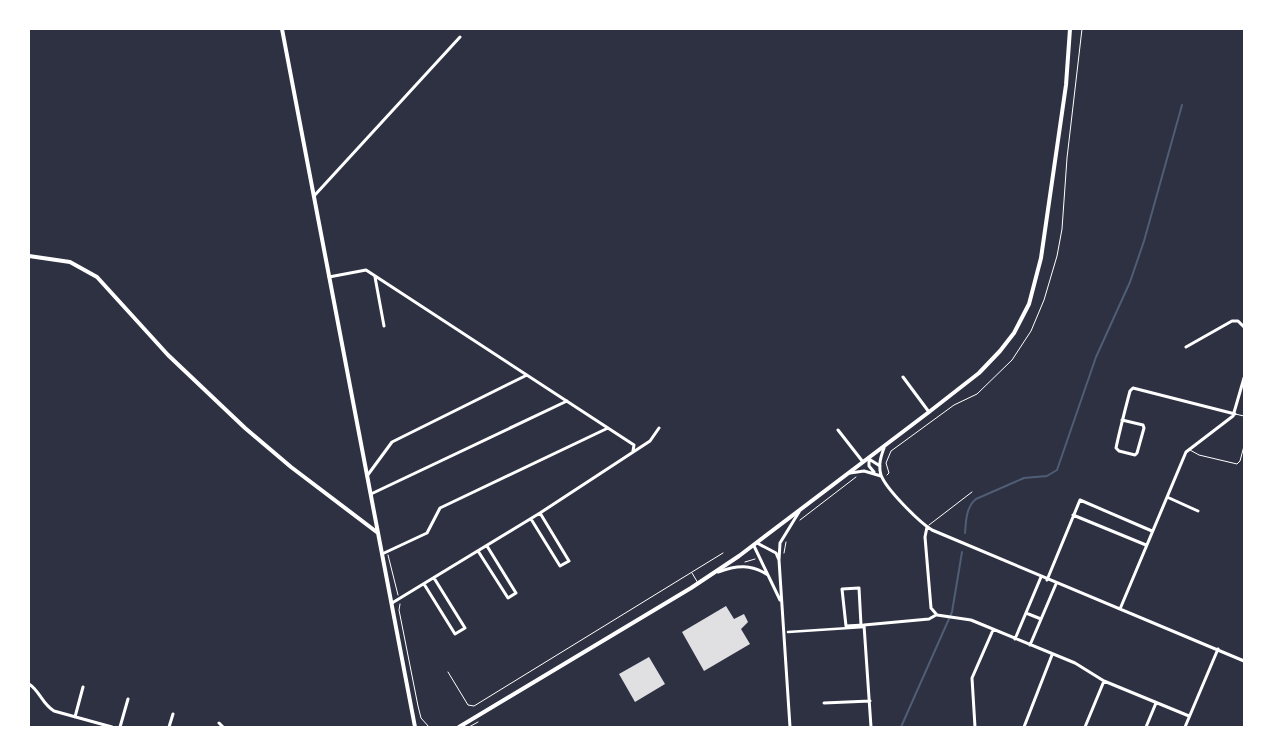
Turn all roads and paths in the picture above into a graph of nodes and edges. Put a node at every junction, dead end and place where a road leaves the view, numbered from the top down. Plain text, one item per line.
1 (282, 29) edge
2 (1070, 29) edge
3 (1082, 29) edge
4 (460, 37) dead end
5 (314, 196) junction
6 (29, 256) edge
7 (375, 276) junction
8 (329, 278) junction
9 (384, 326) dead end
10 (1244, 327) edge
11 (1186, 347) dead end
12 (527, 375) junction
13 (903, 377) dead end
14 (1244, 378) edge
15 (566, 401) junction
16 (930, 412) junction
17 (1235, 414) junction
18 (1244, 416) edge
19 (1122, 420) junction
20 (609, 428) junction
21 (659, 428) dead end
22 (838, 430) dead end
23 (1244, 446) edge
24 (884, 448) junction
25 (1190, 449) junction
26 (633, 451) junction
27 (868, 459) junction
28 (864, 463) junction
29 (880, 466) junction
30 (850, 473) junction
31 (874, 473) junction
32 (368, 476) junction
33 (858, 476) dead end
34 (882, 477) junction
35 (972, 492) dead end
36 (371, 494) junction
37 (1167, 497) junction
38 (801, 509) junction
39 (1198, 511) dead end
40 (540, 513) junction
41 (1073, 515) junction
42 (531, 519) junction
43 (797, 522) dead end
44 (927, 527) junction
45 (1152, 530) junction
46 (378, 534) junction
47 (788, 538) dead end
48 (755, 544) junction
49 (1146, 545) junction
50 (487, 546) junction
51 (478, 551) junction
52 (384, 553) junction
53 (724, 553) dead end
54 (784, 555) dead end
55 (779, 560) junction
56 (692, 573) junction
57 (712, 574) junction
58 (769, 575) junction
59 (1041, 577) junction
60 (434, 578) junction
61 (1047, 580) junction
62 (698, 583) junction
63 (424, 584) junction
64 (1056, 584) junction
65 (398, 598) junction
66 (392, 603) junction
67 (782, 605) junction
68 (1120, 609) junction
69 (1026, 613) junction
70 (936, 615) junction
71 (1041, 619) junction
72 (863, 625) junction
73 (993, 630) junction
74 (788, 632) dead end
75 (1015, 639) junction
76 (1030, 645) junction
77 (1218, 649) junction
78 (1052, 655) junction
79 (1244, 661) edge
80 (448, 672) dead end
81 (1104, 680) junction
82 (29, 684) edge
83 (83, 687) dead end
84 (128, 699) dead end
85 (870, 701) junction
86 (824, 703) dead end
87 (1156, 703) junction
88 (173, 714) dead end
89 (1189, 716) junction
90 (75, 717) junction
91 (219, 723) dead end
92 (1024, 726) edge
93 (112, 727) edge
94 (120, 727) edge
95 (170, 727) edge
96 (223, 727) edge
97 (413, 727) edge
98 (429, 727) edge
99 (459, 727) edge
100 (790, 727) edge
101 (871, 727) edge
102 (975, 727) edge
103 (1085, 727) edge
104 (1146, 727) edge
105 (1185, 727) edge

1 - 5 street
2 - 16 street
3 - 34 path
4 - 5 street
5 - 8 street
6 - 46 street
7 - 8 street
7 - 9 street
7 - 12 street
8 - 32 street
10 - 11 street
12 - 15 street
12 - 32 street
13 - 16 street
14 - 17 street
15 - 20 street
15 - 36 street
16 - 24 street
17 - 18 lane
17 - 19 street
17 - 25 street
19 - 19 street
20 - 26 street
20 - 52 street
21 - 26 street
22 - 28 street
23 - 25 lane
24 - 27 street
24 - 29 street
25 - 37 street
26 - 40 street
27 - 28 street
27 - 29 street
27 - 31 street
28 - 30 street
29 - 34 street
30 - 31 street
30 - 38 street
31 - 34 street
32 - 36 street
33 - 43 path
34 - 44 street
35 - 44 lane
36 - 46 street
37 - 39 street
37 - 45 street
38 - 48 street
38 - 55 street
40 - 42 street
40 - 42 street
41 - 45 street
41 - 49 street
41 - 61 street
42 - 50 street
44 - 59 street
44 - 70 street
45 - 49 street
46 - 52 street
47 - 54 path
48 - 55 street
48 - 57 street
48 - 58 street
49 - 68 street
50 - 51 street
50 - 51 street
51 - 60 street
52 - 65 path
52 - 66 street
53 - 56 lane
55 - 67 street
56 - 62 lane
56 - 80 lane
57 - 58 street
57 - 62 street
58 - 67 street
59 - 61 street
59 - 69 street
60 - 63 street
60 - 63 street
61 - 64 street
62 - 99 street
63 - 65 street
64 - 68 street
64 - 71 street
65 - 66 street
65 - 98 path
66 - 97 street
67 - 100 street
68 - 77 street
69 - 71 street
69 - 75 street
70 - 72 street
70 - 73 street
71 - 76 street
72 - 72 street
72 - 74 street
72 - 85 street
73 - 75 street
73 - 102 street
75 - 76 street
76 - 78 street
77 - 79 street
77 - 89 street
78 - 81 street
78 - 92 street
81 - 87 street
81 - 103 street
82 - 90 street
83 - 90 street
84 - 94 street
85 - 86 street
85 - 101 street
87 - 89 street
87 - 104 street
88 - 95 street
89 - 105 street
90 - 93 street
91 - 96 street

